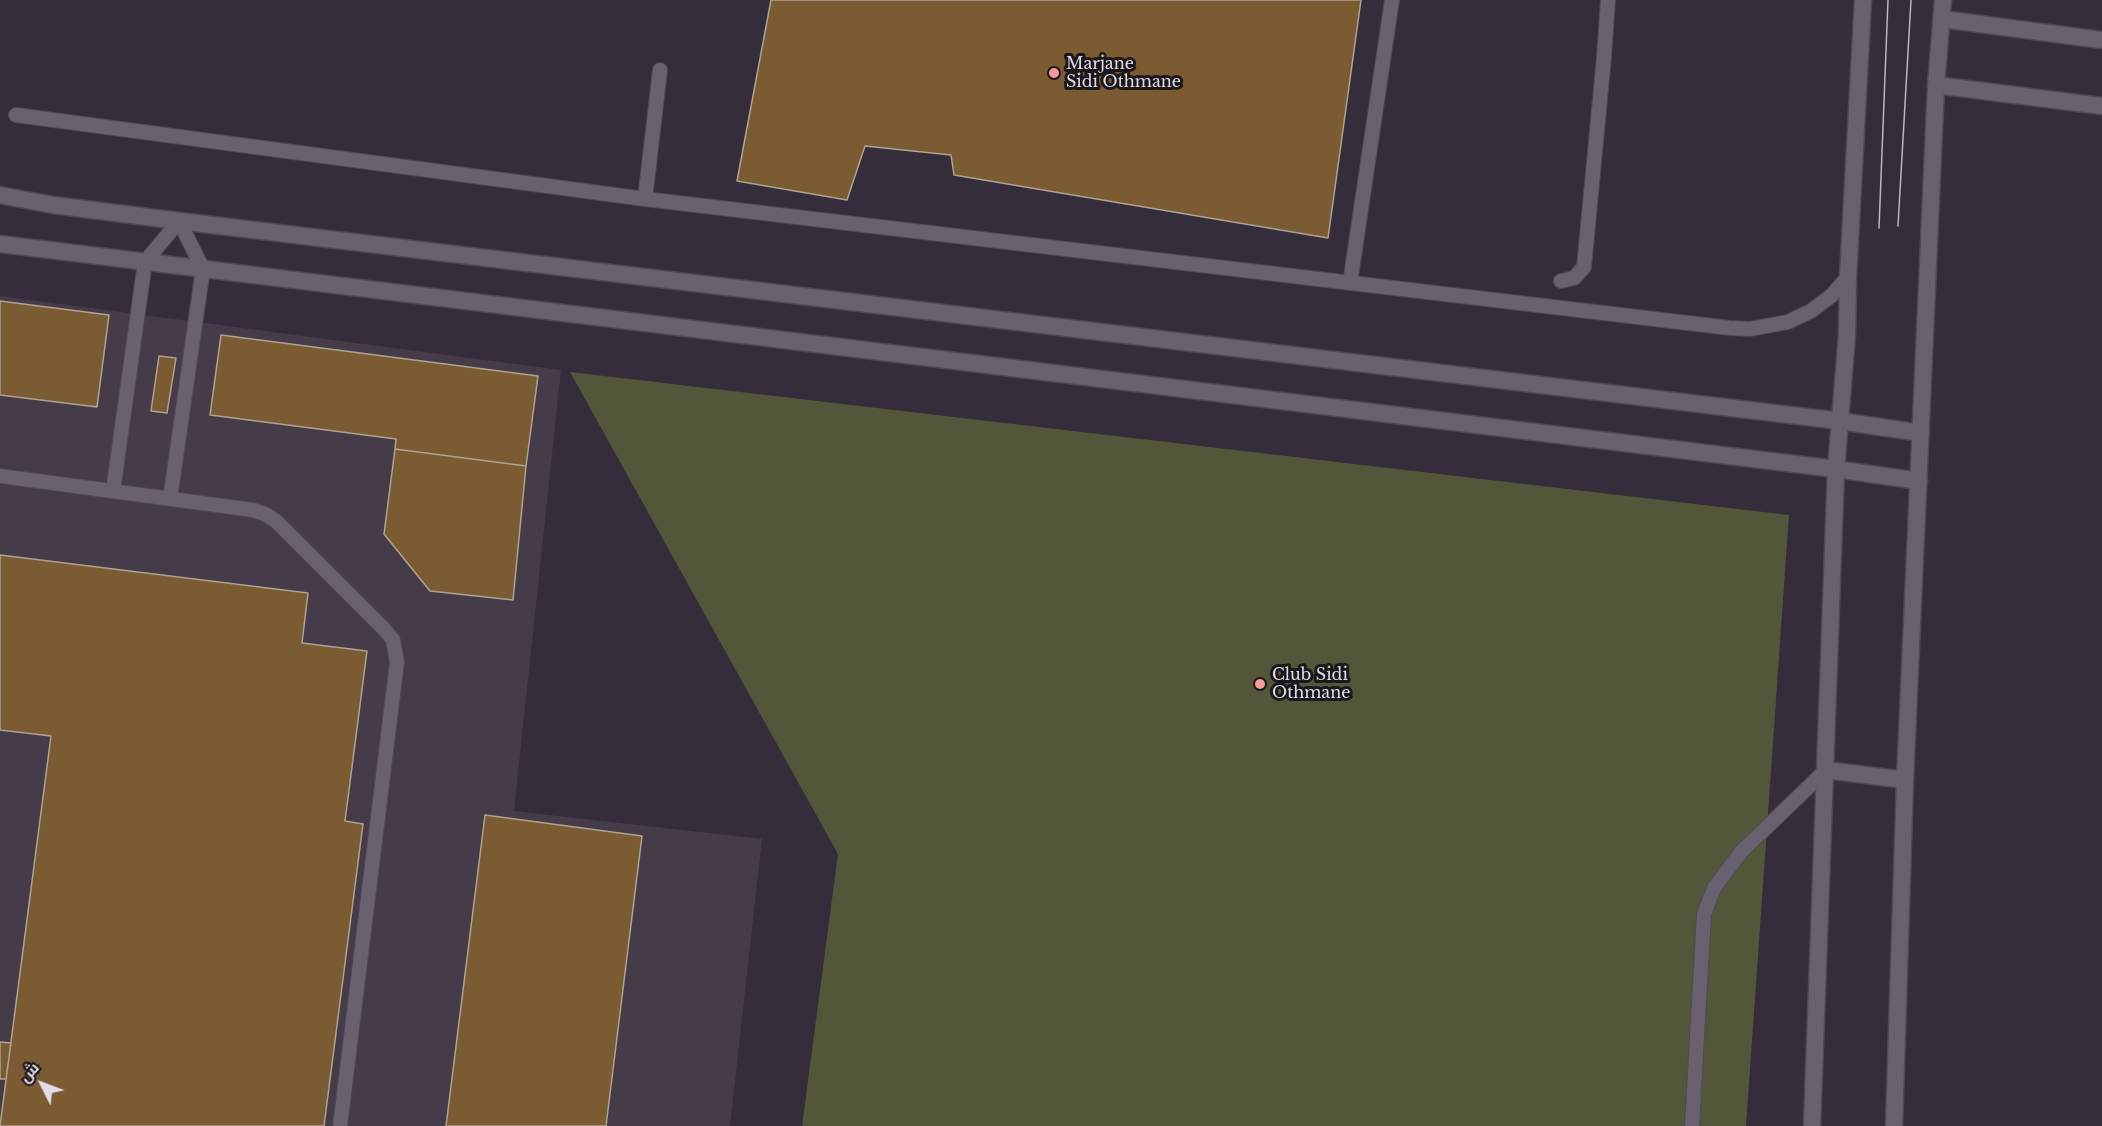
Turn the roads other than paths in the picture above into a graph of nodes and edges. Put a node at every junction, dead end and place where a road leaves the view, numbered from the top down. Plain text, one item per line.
1 (1392, 0) edge
2 (1608, 0) edge
3 (1863, 0) edge
4 (1943, 0) edge
5 (1942, 19) junction
6 (2102, 40) edge
7 (660, 70) dead end
8 (1936, 85) junction
9 (2102, 106) edge
10 (16, 115) dead end
11 (0, 195) edge
12 (645, 199) junction
13 (179, 221) junction
14 (0, 244) edge
15 (145, 262) junction
16 (203, 269) junction
17 (1848, 277) junction
18 (1561, 281) dead end
19 (1350, 283) junction
20 (1840, 421) junction
21 (1921, 433) junction
22 (1836, 469) junction
23 (0, 476) edge
24 (1919, 481) junction
25 (113, 491) junction
26 (170, 499) junction
27 (1826, 770) junction
28 (1905, 780) junction
29 (340, 1126) edge
30 (1692, 1126) edge
31 (1812, 1126) edge
32 (1894, 1126) edge

1 - 19 lane
2 - 18 lane
3 - 17 street
4 - 5 street
5 - 6 street
5 - 8 street
7 - 12 lane
8 - 9 street
8 - 21 street
10 - 12 lane
11 - 13 street
12 - 19 lane
13 - 15 lane
13 - 16 lane
13 - 20 street
14 - 15 street
15 - 16 street
15 - 25 lane
16 - 22 street
16 - 26 lane
17 - 19 lane
17 - 20 street
20 - 21 street
20 - 22 street
21 - 24 street
22 - 24 street
22 - 27 street
23 - 25 lane
24 - 28 street
25 - 26 lane
26 - 29 lane
27 - 28 street
27 - 30 lane
27 - 31 street
28 - 32 street

